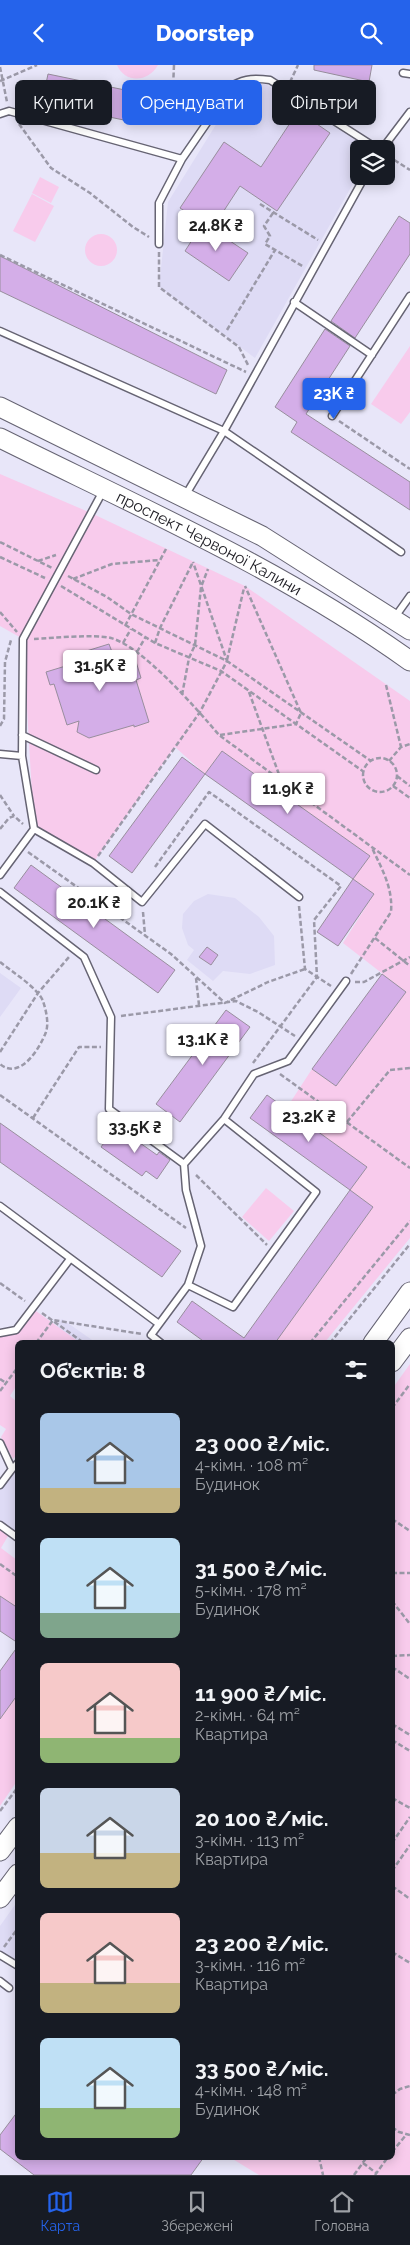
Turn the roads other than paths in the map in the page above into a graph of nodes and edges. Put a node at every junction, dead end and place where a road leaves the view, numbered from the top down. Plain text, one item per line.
1 (410, 112) edge
2 (0, 114) edge
3 (364, 140) edge
4 (389, 140) edge
5 (182, 159) junction
6 (360, 185) edge
7 (159, 244) road end
8 (410, 296) edge
9 (294, 302) junction
10 (0, 331) edge
11 (372, 355) junction
12 (0, 407) edge
13 (332, 416) road end
14 (224, 431) junction
15 (0, 438) edge
16 (104, 489) junction
17 (184, 497) junction
18 (401, 552) dead end
19 (410, 596) edge
20 (394, 619) junction
21 (410, 630) edge
22 (410, 661) edge
23 (22, 735) junction
24 (0, 754) edge
25 (22, 756) junction
26 (96, 770) dead end
27 (34, 829) junction
28 (0, 875) edge
29 (0, 892) edge
30 (298, 897) road end
31 (346, 981) road end
32 (224, 1119) junction
33 (184, 1164) junction
34 (0, 1207) edge
35 (70, 1259) junction
36 (188, 1285) junction
37 (410, 1292) edge
38 (159, 1324) junction
39 (0, 1333) edge
40 (410, 1339) edge
41 (157, 1340) edge
42 (375, 1340) edge
43 (395, 1358) edge
44 (0, 1443) edge
45 (15, 1466) edge
46 (12, 1469) junction
47 (0, 1485) edge
48 (0, 1525) edge
49 (15, 1536) edge
50 (15, 1831) edge
51 (0, 1851) edge
52 (15, 1879) edge
53 (0, 1899) edge
54 (0, 1953) edge
55 (15, 1964) edge
56 (0, 1981) edge
57 (9, 1988) dead end

1 - 4 lane
2 - 5 lane
3 - 5 lane
5 - 7 lane
6 - 9 lane
8 - 11 lane
9 - 11 lane
9 - 14 lane
10 - 14 lane
11 - 13 lane
12 - 17 main road, проспект Червоної Калини
14 - 17 lane
14 - 18 lane
15 - 16 main road, проспект Червоної Калини
16 - 22 main road, проспект Червоної Калини
16 - 23 lane
17 - 20 main road, проспект Червоної Калини
19 - 20 lane
20 - 21 main road, проспект Червоної Калини
23 - 25 lane
23 - 26 lane
24 - 25 lane
25 - 27 lane
27 - 28 lane
27 - 30 lane
29 - 33 lane
31 - 32 lane
32 - 33 lane
32 - 36 lane
33 - 36 lane
34 - 35 lane
35 - 38 lane
35 - 39 lane
36 - 38 lane
37 - 42 main road
38 - 41 lane
40 - 43 main road
44 - 46 lane
45 - 46 lane
46 - 47 lane
48 - 49 lane
50 - 51 main road
52 - 53 main road
54 - 55 lane
56 - 57 lane

